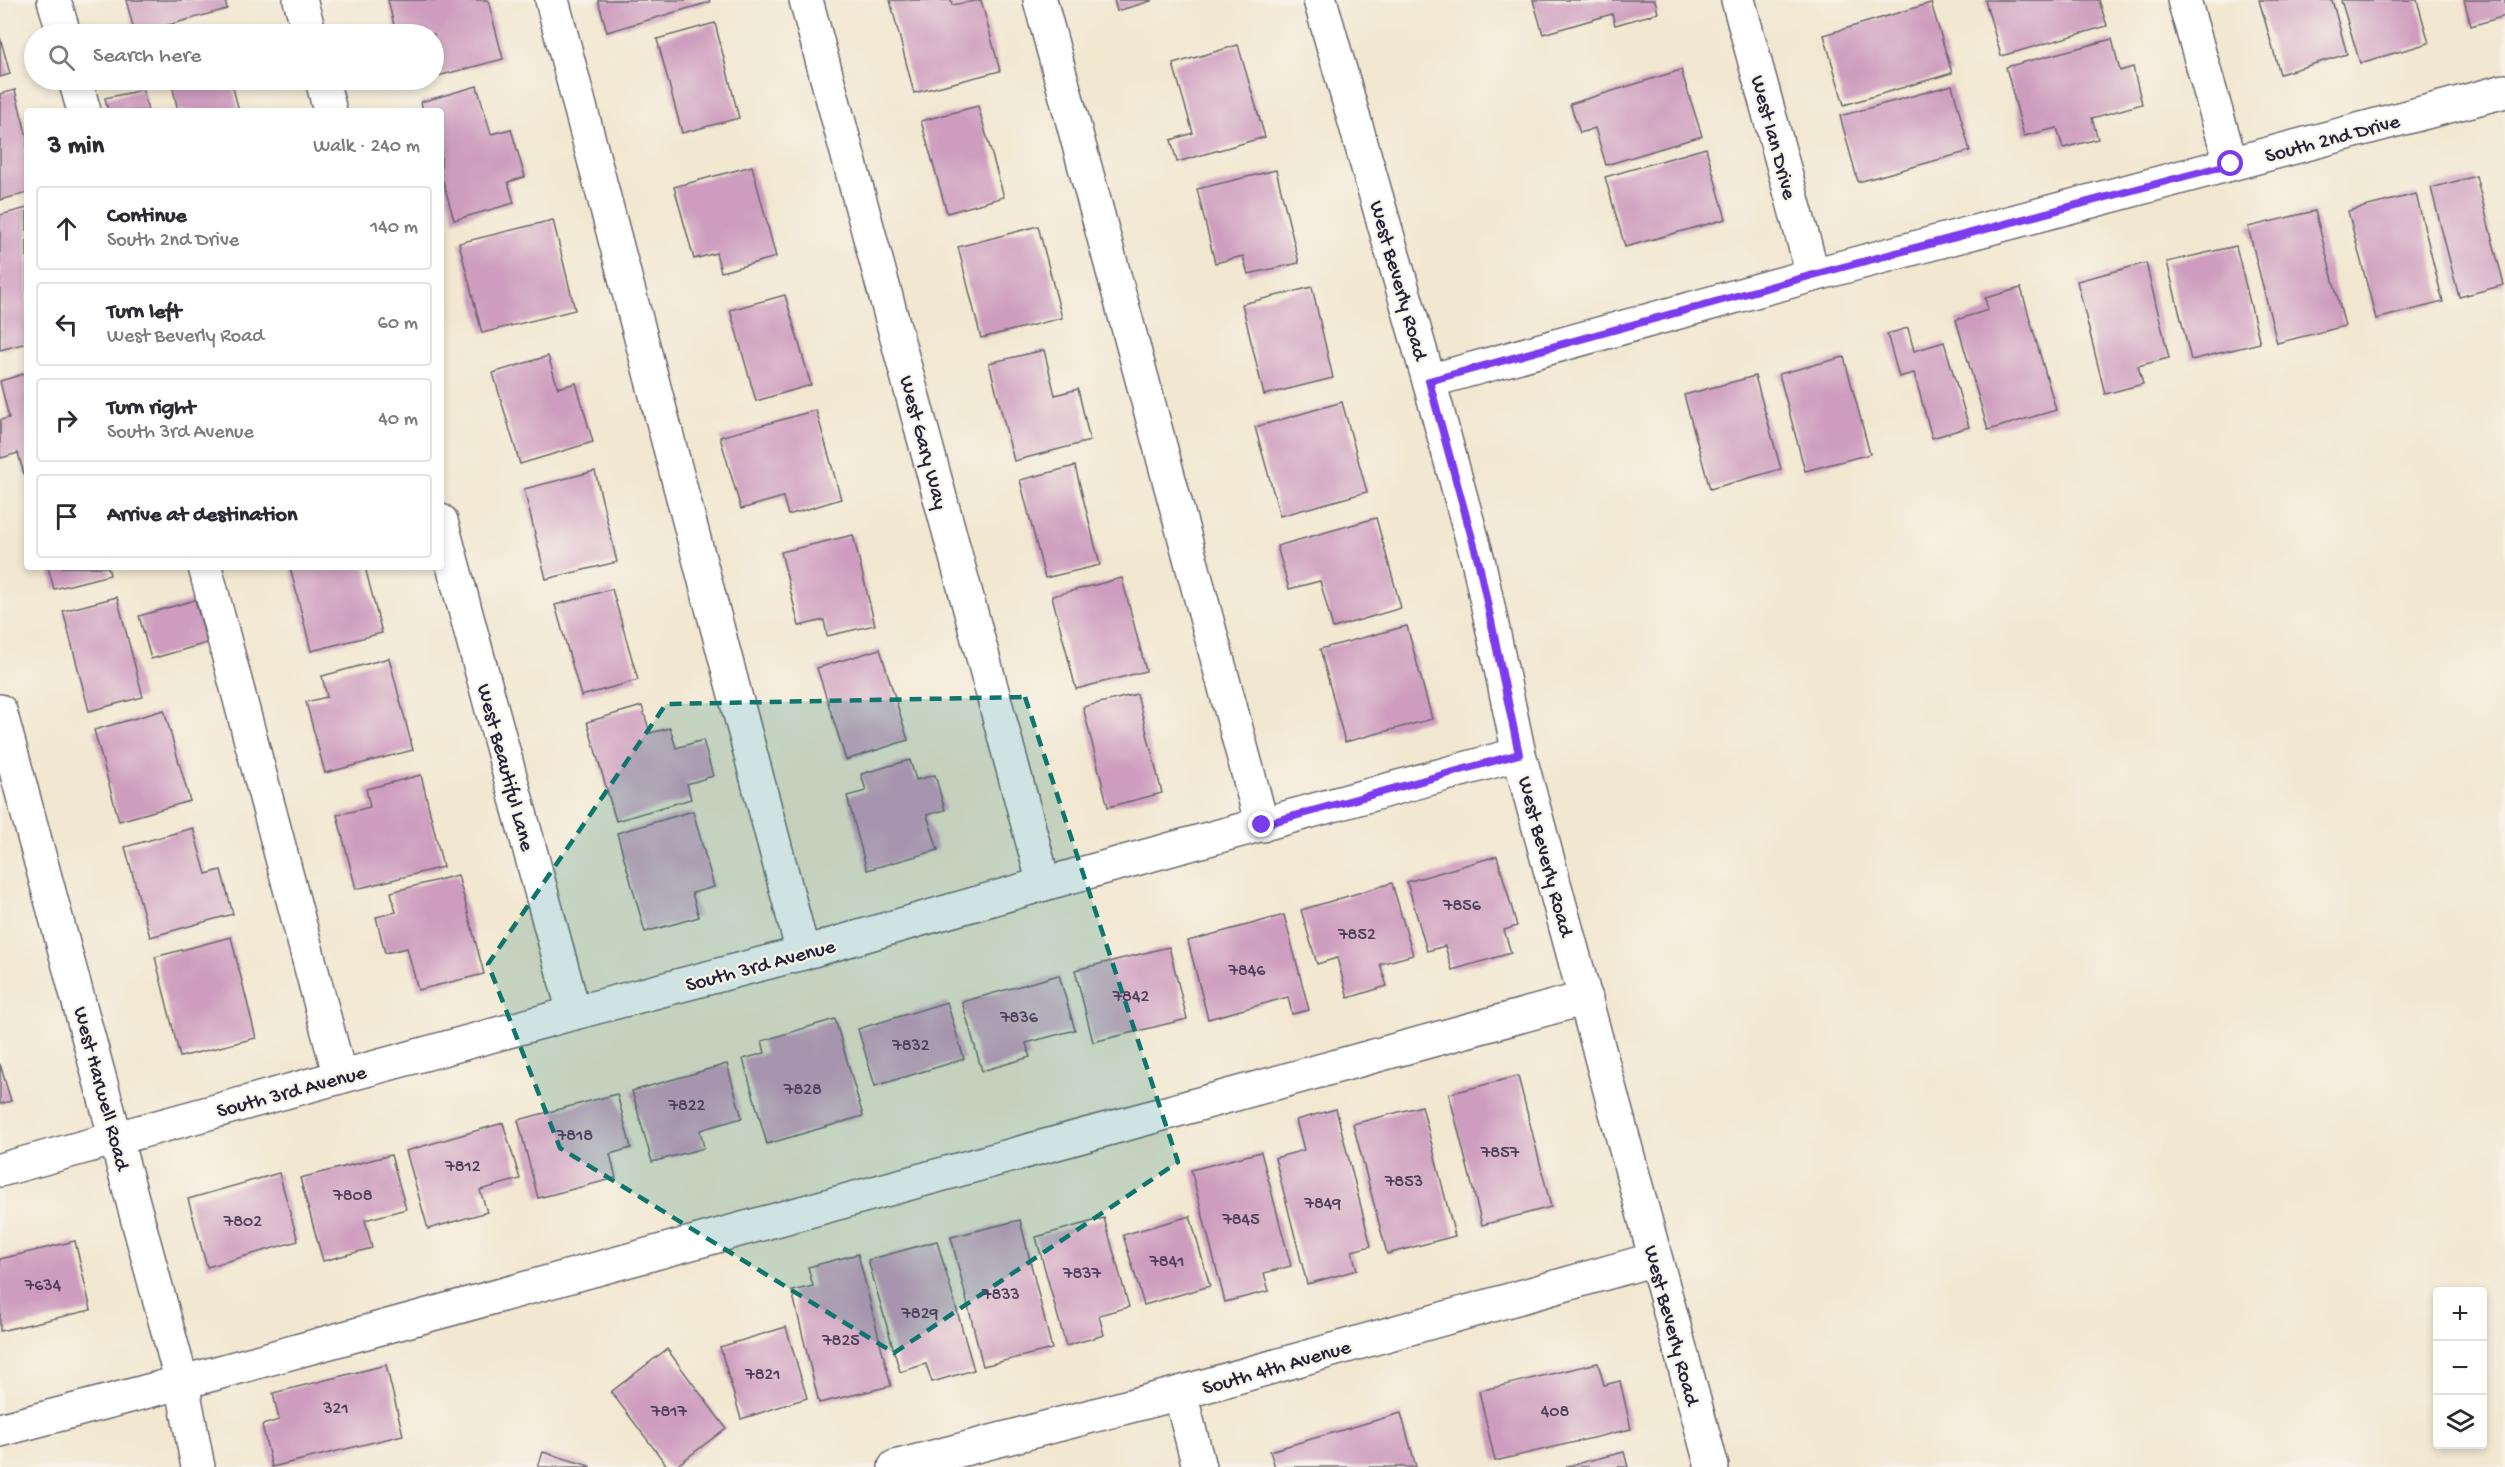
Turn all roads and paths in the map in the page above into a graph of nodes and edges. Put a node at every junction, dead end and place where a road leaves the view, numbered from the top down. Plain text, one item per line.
1 (54, 0) edge
2 (300, 0) edge
3 (552, 0) edge
4 (806, 0) edge
5 (1040, 0) edge
6 (1320, 0) edge
7 (1738, 0) edge
8 (2184, 0) edge
9 (61, 24) edge
10 (307, 24) edge
11 (78, 90) edge
12 (325, 90) edge
13 (2505, 91) edge
14 (83, 108) edge
15 (329, 108) edge
16 (2231, 164) junction
17 (1813, 275) junction
18 (1429, 381) junction
19 (444, 532) edge
20 (206, 570) edge
21 (0, 711) edge
22 (1519, 754) junction
23 (1262, 825) junction
24 (1044, 884) junction
25 (803, 953) junction
26 (1586, 998) junction
27 (574, 1013) junction
28 (340, 1077) junction
29 (116, 1138) junction
30 (0, 1170) edge
31 (1655, 1259) junction
32 (182, 1383) junction
33 (1180, 1393) junction
34 (0, 1430) edge
35 (198, 1467) edge
36 (895, 1467) edge
37 (1199, 1467) edge
38 (1712, 1467) edge

1 - 9 street
2 - 10 street
3 - 25 street
4 - 24 street, West Gary Way
5 - 23 street
6 - 18 street, West Beverly Road
7 - 17 street, West Ian Drive
8 - 16 street
11 - 14 street
12 - 15 street
13 - 16 street, South 2nd Drive
16 - 17 street, South 2nd Drive
17 - 18 street, South 2nd Drive
18 - 22 street, West Beverly Road
19 - 27 street, West Beautiful Lane
20 - 28 street
21 - 29 street, West Harwell Road
22 - 23 street, South 3rd Avenue
22 - 26 street, West Beverly Road
23 - 24 street, South 3rd Avenue
24 - 25 street, South 3rd Avenue
25 - 27 street, South 3rd Avenue
26 - 31 street, West Beverly Road
26 - 32 street
27 - 28 street, South 3rd Avenue
28 - 29 street, South 3rd Avenue
29 - 30 street, South 3rd Avenue
29 - 32 street, West Harwell Road
31 - 33 street, South 4th Avenue
31 - 38 street, West Beverly Road
32 - 34 street
32 - 35 street, West Harwell Road
33 - 36 street, South 4th Avenue
33 - 37 street

